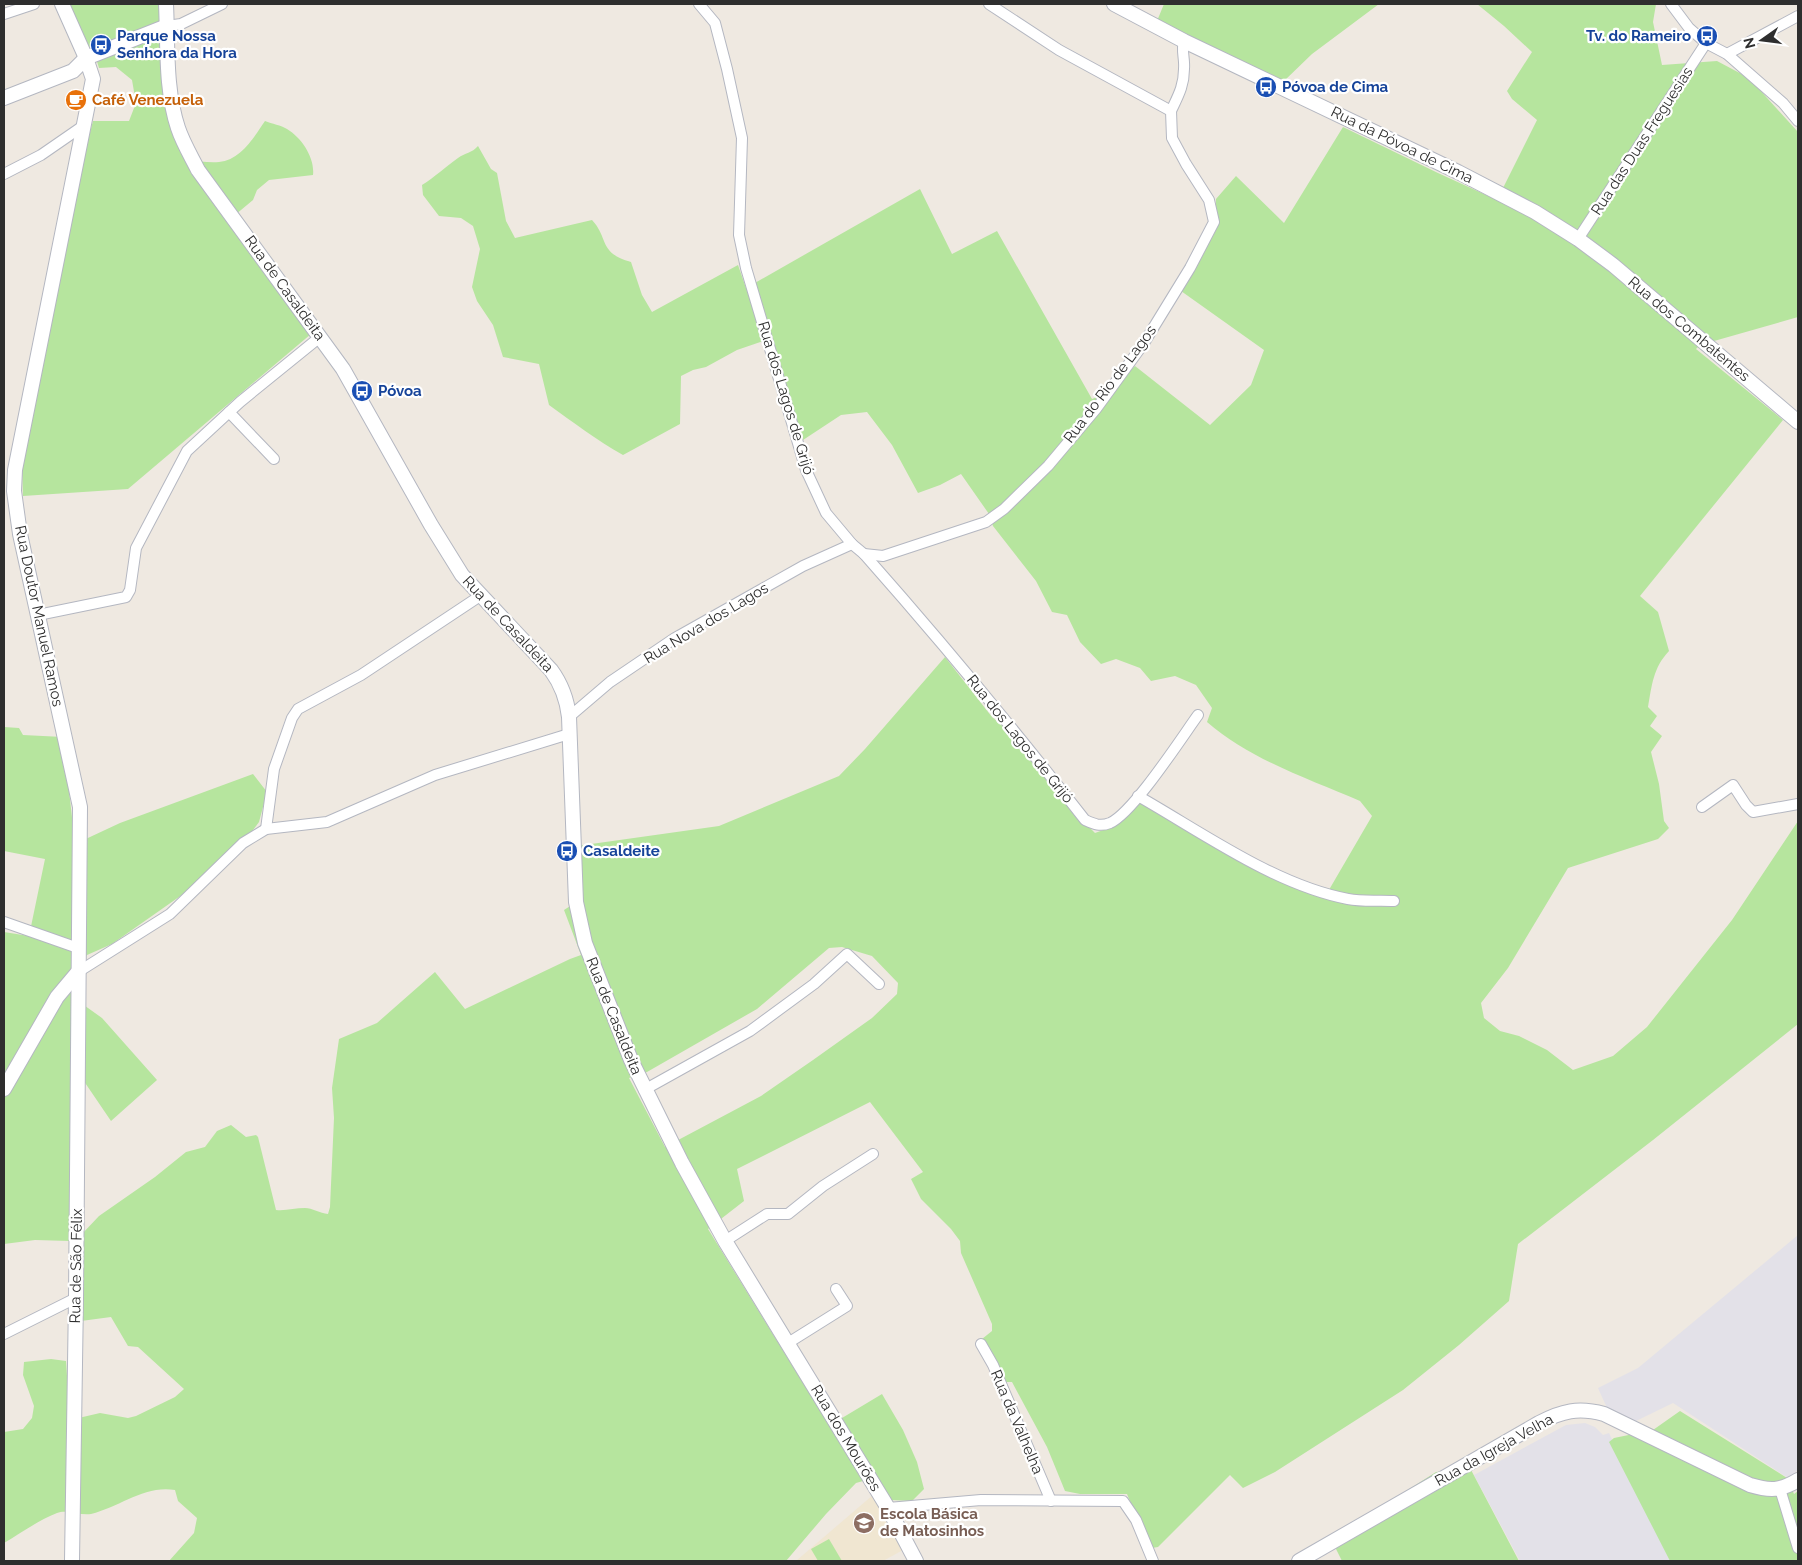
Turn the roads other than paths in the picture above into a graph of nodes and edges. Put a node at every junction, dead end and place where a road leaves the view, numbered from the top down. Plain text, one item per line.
1 (34, 4) edge
2 (62, 4) edge
3 (166, 4) edge
4 (222, 4) edge
5 (699, 4) edge
6 (989, 4) edge
7 (1114, 4) edge
8 (1671, 4) edge
9 (4, 14) edge
10 (1798, 16) edge
11 (167, 26) junction
12 (1184, 41) junction
13 (1706, 43) junction
14 (1727, 54) junction
15 (86, 58) junction
16 (4, 98) edge
17 (1171, 111) junction
18 (1798, 121) edge
19 (83, 126) junction
20 (4, 174) edge
21 (1578, 239) junction
22 (320, 337) junction
23 (229, 412) junction
24 (1798, 422) edge
25 (274, 459) dead end
26 (9, 492) edge
27 (852, 544) junction
28 (864, 554) junction
29 (480, 596) junction
30 (38, 615) junction
31 (1198, 715) dead end
32 (570, 717) junction
33 (569, 734) junction
34 (1138, 796) junction
35 (1798, 804) edge
36 (1702, 807) dead end
37 (266, 829) junction
38 (1394, 901) dead end
39 (4, 922) edge
40 (78, 948) junction
41 (78, 972) junction
42 (879, 984) dead end
43 (4, 1089) edge
44 (644, 1090) junction
45 (873, 1154) dead end
46 (724, 1241) junction
47 (836, 1289) dead end
48 (76, 1298) junction
49 (4, 1334) edge
50 (788, 1343) junction
51 (981, 1344) dead end
52 (1798, 1480) edge
53 (1780, 1490) junction
54 (1051, 1501) junction
55 (888, 1508) junction
56 (1798, 1548) edge
57 (72, 1561) edge
58 (916, 1561) edge
59 (1153, 1561) edge
60 (1299, 1561) edge

1 - 9 street
2 - 15 street, Rua Doutor Manuel Ramos
3 - 11 street, Rua de Casaldeita
4 - 11 street
5 - 27 street, Rua dos Lagos de Grijó
6 - 17 street
7 - 12 street, Rua da Póvoa de Cima
8 - 13 street
10 - 14 street
11 - 15 street
11 - 22 street, Rua de Casaldeita
12 - 17 street, Rua do Rio de Lagos
12 - 21 street, Rua da Póvoa de Cima
13 - 14 street
13 - 21 street, Rua das Duas Freguesias
14 - 18 street
15 - 16 street
15 - 19 street, Rua Doutor Manuel Ramos
17 - 28 street, Rua do Rio de Lagos
19 - 20 street
19 - 26 street, Rua Doutor Manuel Ramos
21 - 24 street, Rua dos Combatentes
22 - 23 street
22 - 29 street, Rua de Casaldeita
23 - 25 street
23 - 30 street
26 - 30 street, Rua Doutor Manuel Ramos
27 - 28 street, Rua dos Lagos de Grijó
27 - 32 street, Rua Nova dos Lagos
28 - 34 street, Rua dos Lagos de Grijó
29 - 32 street, Rua de Casaldeita
29 - 37 street
30 - 40 street, Rua Doutor Manuel Ramos
31 - 34 street, Rua dos Lagos de Grijó
32 - 33 street, Rua de Casaldeita
33 - 37 street
33 - 44 street, Rua de Casaldeita
34 - 38 street
35 - 36 street
37 - 41 street
39 - 40 street
40 - 41 street, Rua Doutor Manuel Ramos
41 - 43 street
41 - 48 street, Rua de São Félix
42 - 44 street
44 - 46 street, Rua de Casaldeita
45 - 46 street
46 - 50 street, Rua de Casaldeita
47 - 50 street
48 - 49 street
48 - 57 street, Rua de São Félix
50 - 55 street, Rua dos Mourões
51 - 54 street, Rua da Valhelha
52 - 53 street
53 - 56 street
53 - 60 street, Rua da Igreja Velha
54 - 55 street
54 - 59 street
55 - 58 street, Rua dos Mourões

